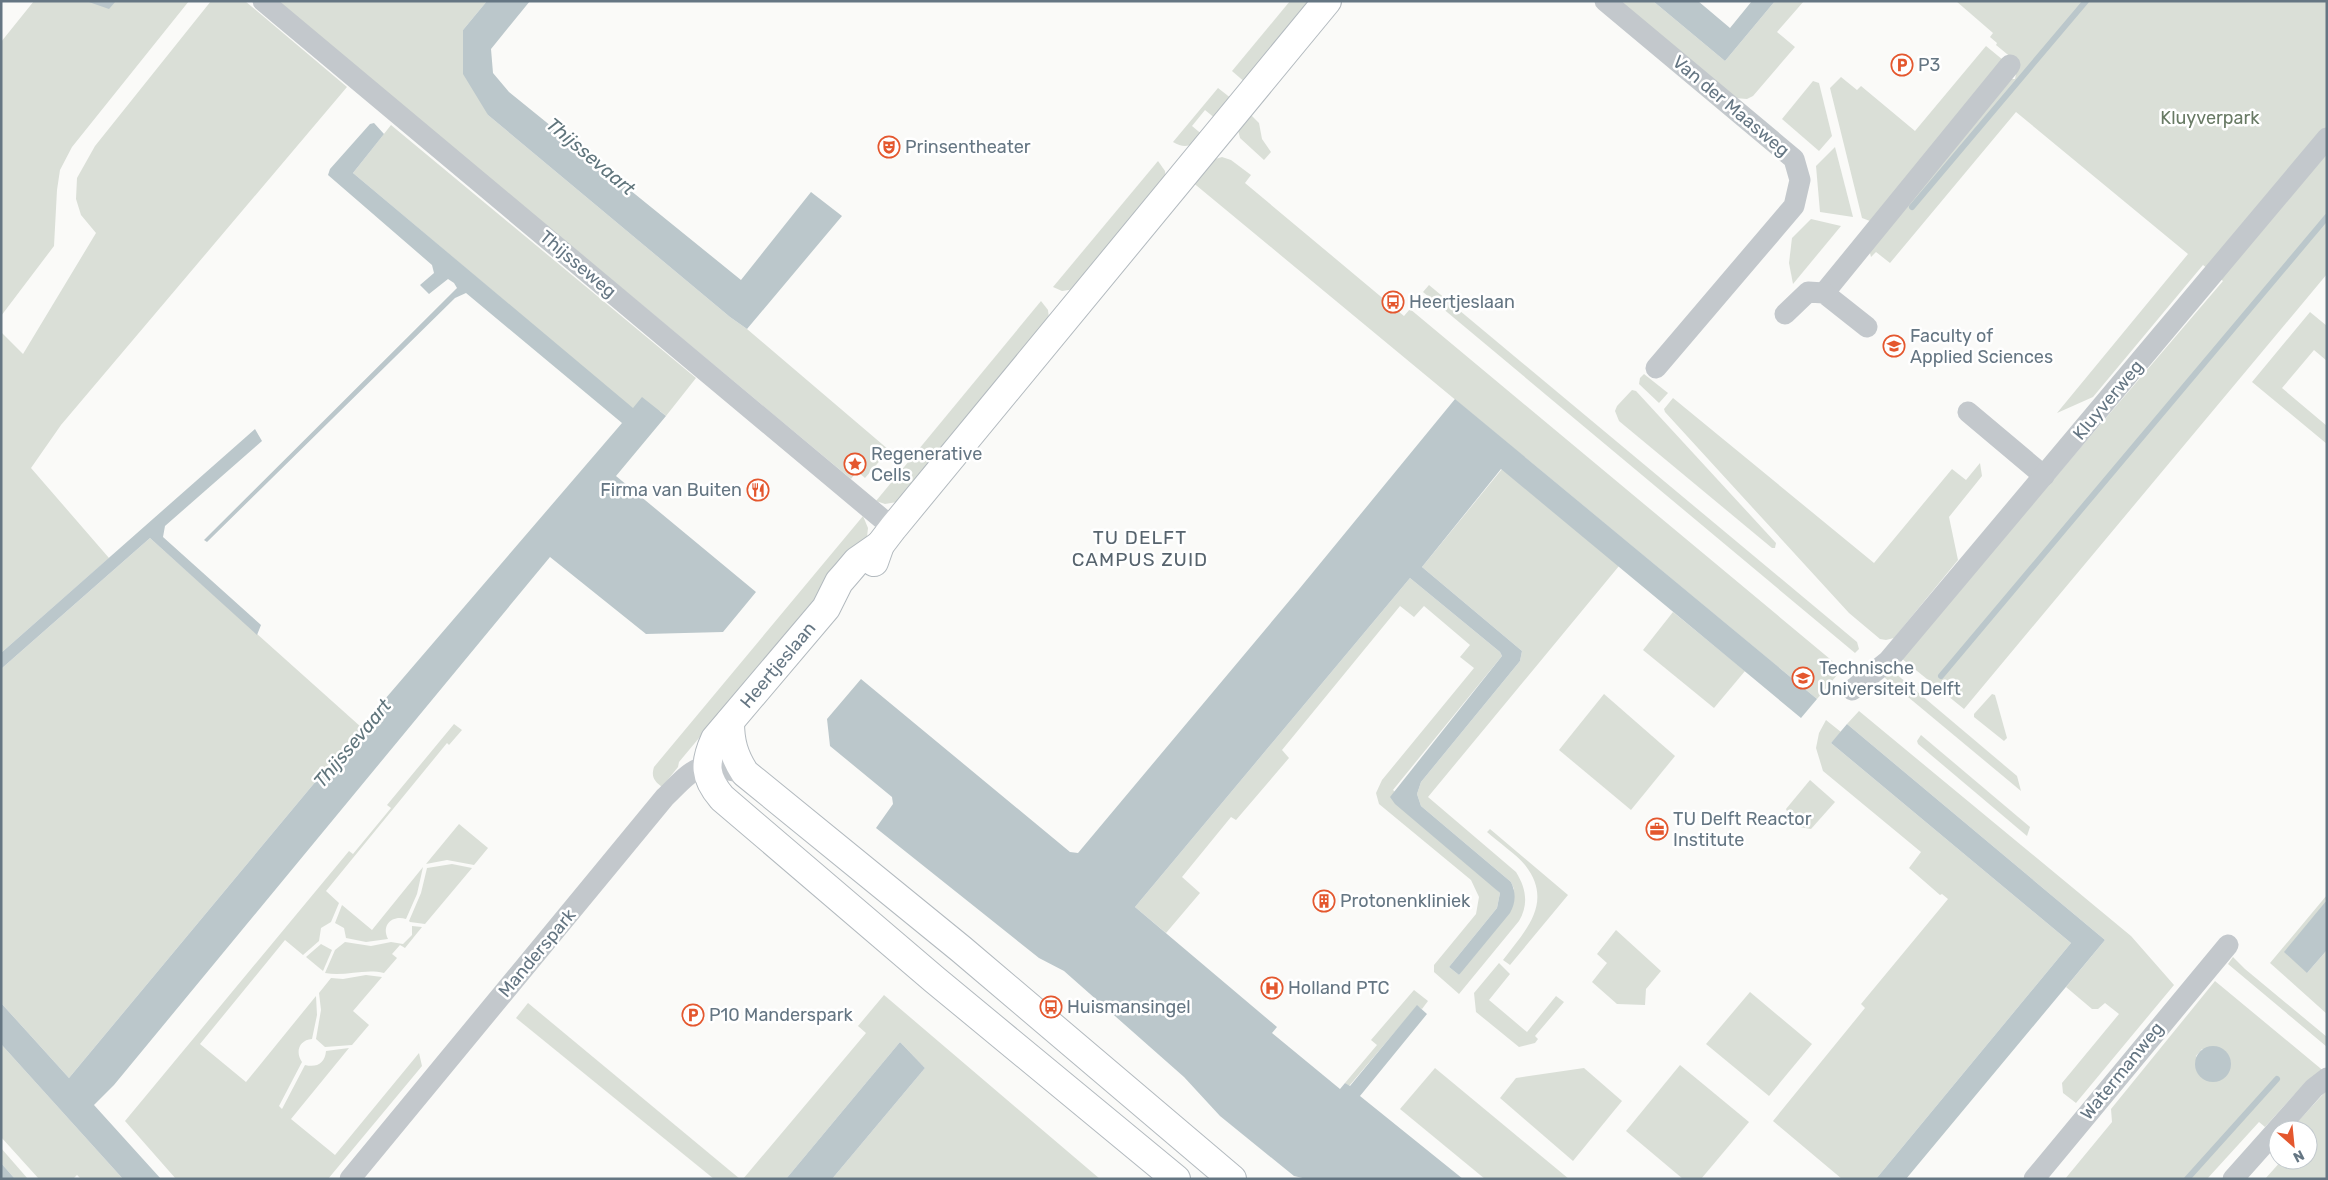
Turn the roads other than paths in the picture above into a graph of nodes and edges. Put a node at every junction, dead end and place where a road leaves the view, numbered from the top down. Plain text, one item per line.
1 (263, 1) edge
2 (1327, 1) edge
3 (1605, 1) edge
4 (2010, 64) dead end
5 (2327, 138) edge
6 (1824, 293) junction
7 (1785, 314) dead end
8 (1867, 327) dead end
9 (1656, 368) dead end
10 (1968, 412) dead end
11 (2044, 476) junction
12 (887, 536) junction
13 (1852, 690) dead end
14 (730, 722) junction
15 (706, 766) junction
16 (744, 773) junction
17 (2228, 945) dead end
18 (2327, 1078) edge
19 (350, 1179) edge
20 (1176, 1179) edge
21 (1232, 1179) edge
22 (2034, 1179) edge
23 (2233, 1179) edge

1 - 12 street, Thijsseweg
2 - 12 street, Heertjeslaan
3 - 9 street, Van der Maasweg
4 - 6 street
5 - 11 street, Kluyverweg
6 - 7 street
6 - 8 street
10 - 11 street
11 - 13 street, Kluyverweg
12 - 14 street, Heertjeslaan
14 - 15 street, Heertjeslaan
14 - 16 street, Heertjeslaan
15 - 16 street
15 - 19 street, Manderspark
15 - 20 street
16 - 21 street
17 - 22 street, Watermanweg
18 - 23 street

